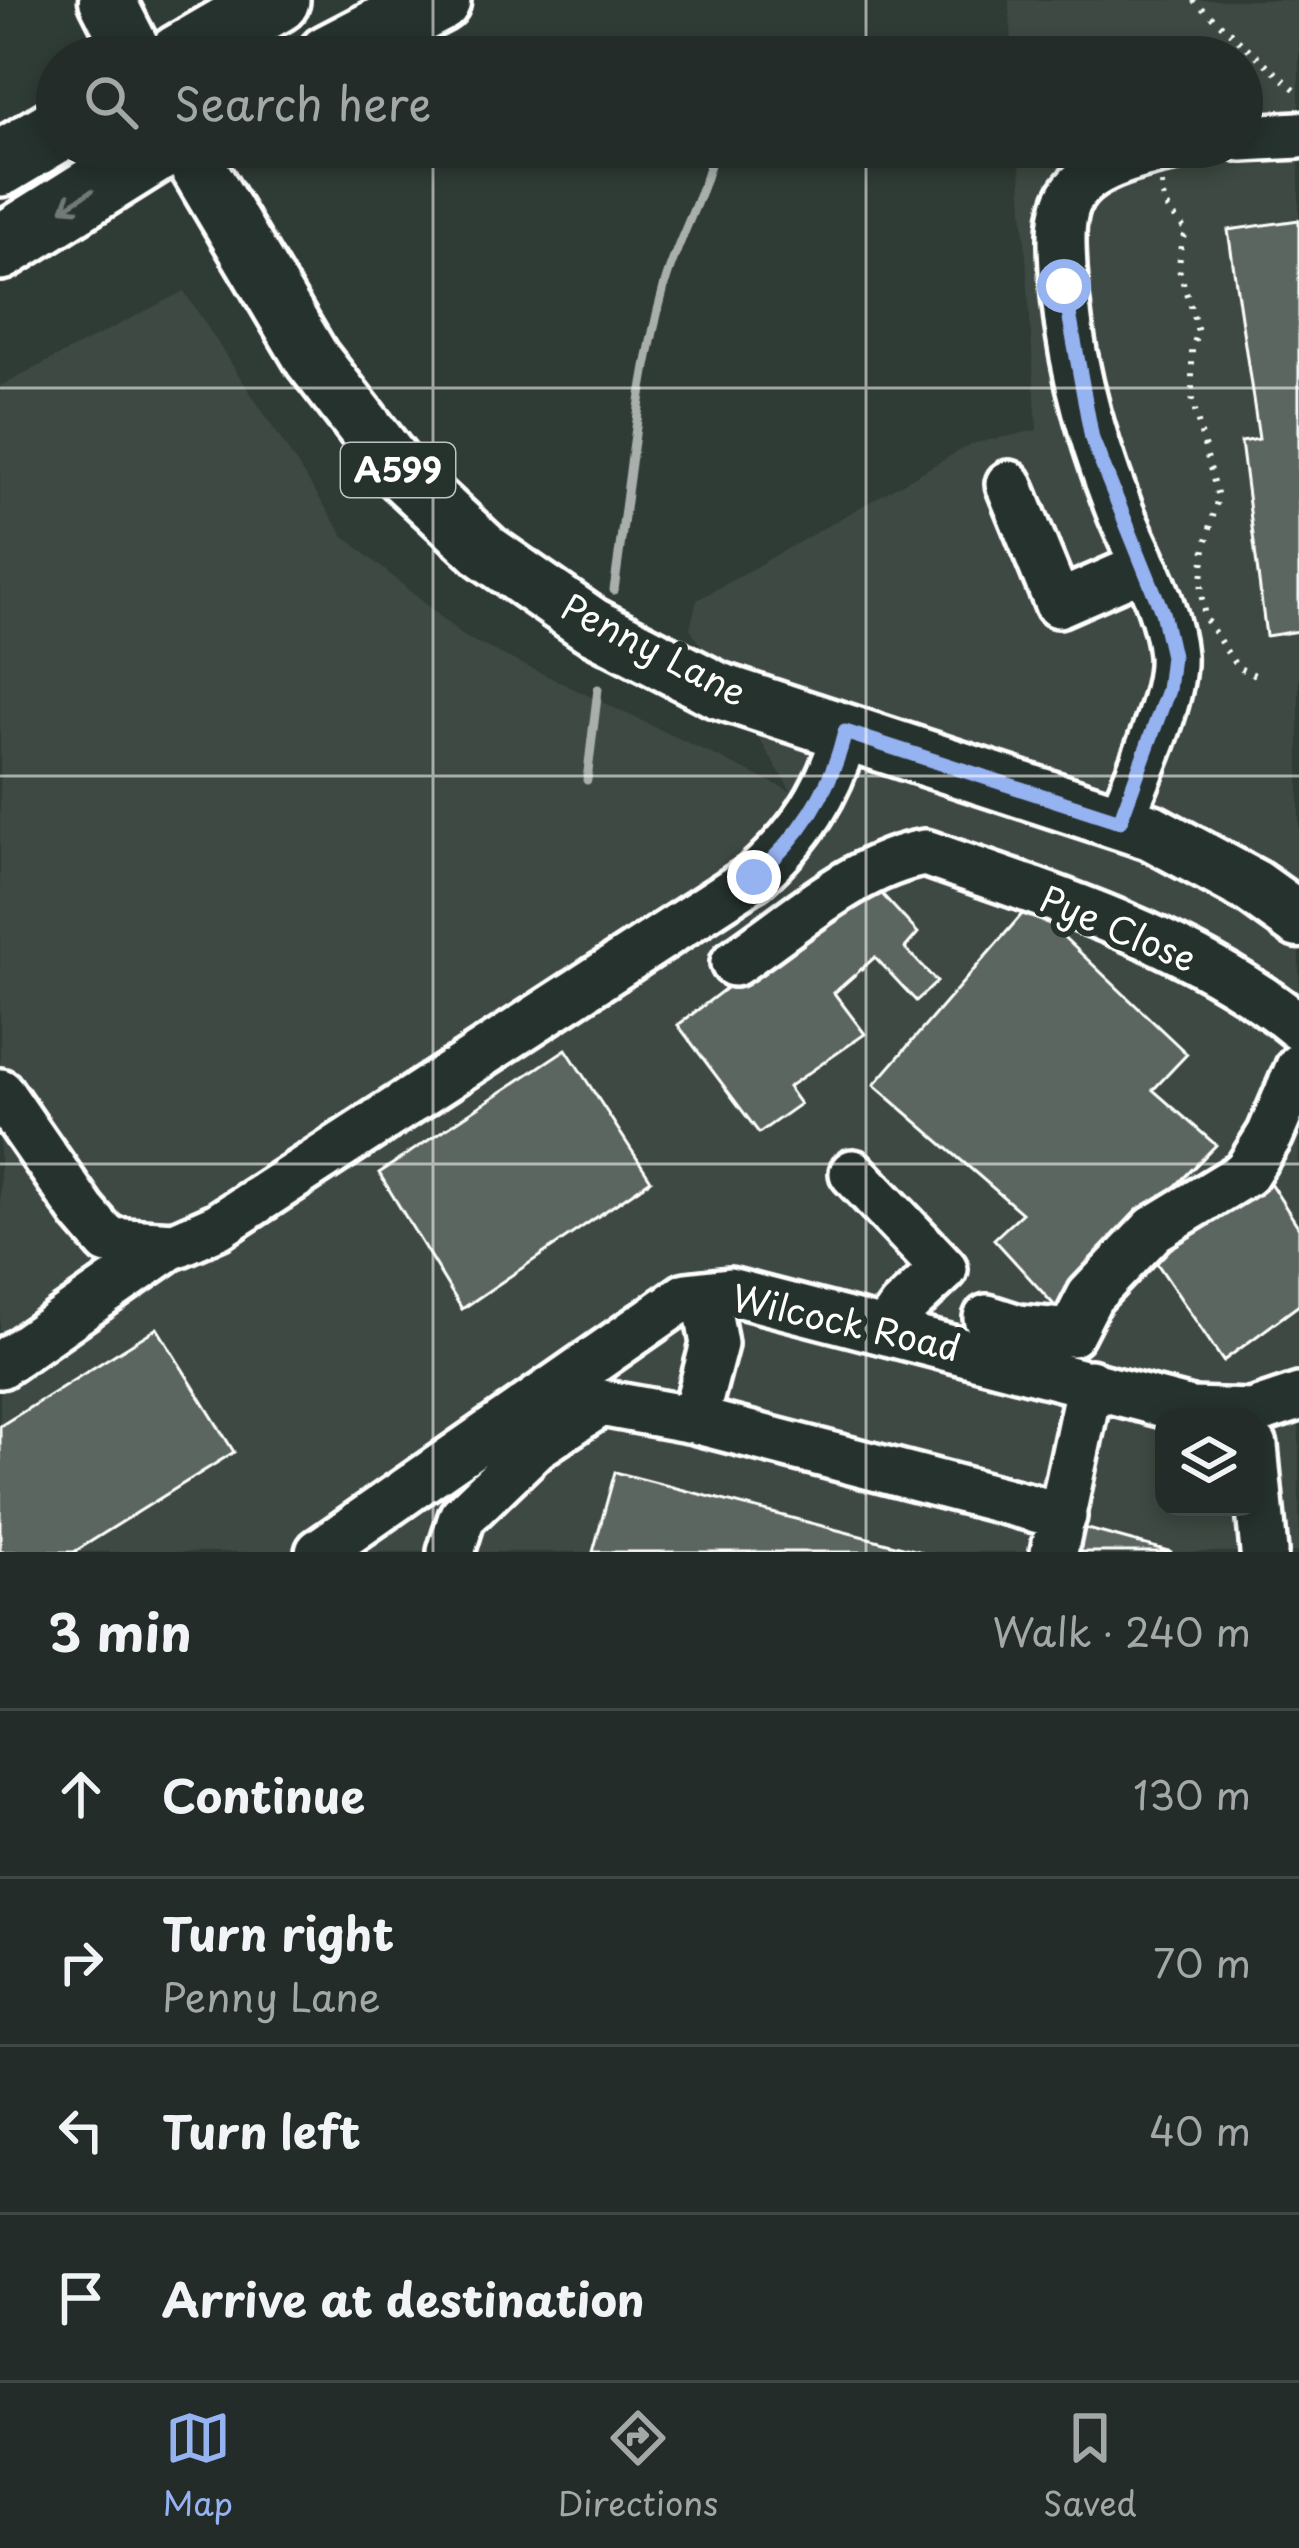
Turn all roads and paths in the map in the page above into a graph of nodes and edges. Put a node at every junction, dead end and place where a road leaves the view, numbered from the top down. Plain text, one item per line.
1 (278, 0) edge
2 (438, 0) edge
3 (1193, 0) edge
4 (215, 36) edge
5 (369, 36) edge
6 (1234, 36) edge
7 (1263, 61) edge
8 (1299, 93) edge
9 (1299, 135) edge
10 (1263, 137) edge
11 (36, 143) edge
12 (0, 164) edge
13 (135, 168) edge
14 (180, 168) edge
15 (1112, 168) edge
16 (1167, 168) edge
17 (0, 248) edge
18 (1009, 484) dead end
19 (1142, 567) junction
20 (1257, 676) dead end
21 (845, 732) junction
22 (1120, 821) junction
23 (1299, 920) edge
24 (734, 963) dead end
25 (1299, 1027) edge
26 (1299, 1067) edge
27 (0, 1092) edge
28 (853, 1173) dead end
29 (172, 1244) junction
30 (705, 1294) junction
31 (987, 1318) dead end
32 (885, 1331) junction
33 (0, 1365) edge
34 (1090, 1383) junction
35 (1299, 1397) edge
36 (1180, 1408) edge
37 (1263, 1418) edge
38 (694, 1420) junction
39 (1261, 1516) edge
40 (1058, 1534) edge
41 (319, 1552) edge
42 (451, 1552) edge
43 (1264, 1552) edge

1 - 4 highway
2 - 5 highway
3 - 6 path
7 - 8 path
9 - 10 street
11 - 12 highway
13 -> 17 highway
14 - 21 main road, Penny Lane / A599
15 - 19 street
16 - 20 path
18 - 19 street
19 - 22 street
21 - 22 main road, Penny Lane / A599
21 - 29 street
22 - 23 main road, Penny Lane / A599
24 - 25 street, Pye Close
26 - 31 street
27 - 29 street
28 - 32 street
29 - 33 street
30 - 32 street, Wilcock Road
30 - 38 street
30 - 41 street, Wilcock Road
32 - 34 street, Wilcock Road
34 - 36 street, Wilcock Road
34 - 40 street
35 - 37 street, Wilcock Road
38 - 40 street
38 - 42 street
39 - 43 street

